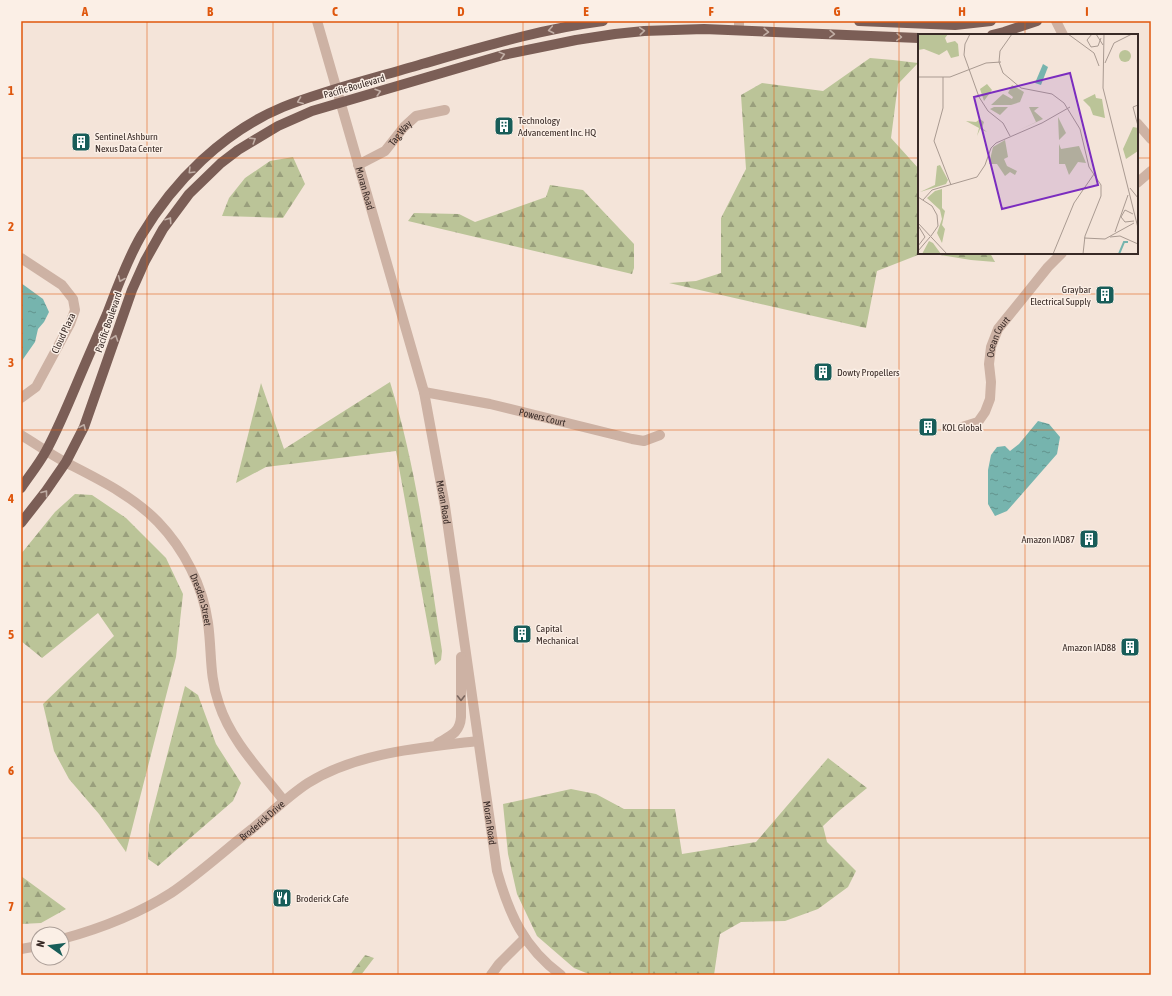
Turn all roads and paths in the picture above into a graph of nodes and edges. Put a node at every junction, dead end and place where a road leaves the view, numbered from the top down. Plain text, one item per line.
1 (317, 21) edge
2 (603, 21) edge
3 (859, 21) edge
4 (991, 21) edge
5 (1037, 21) edge
6 (1056, 21) edge
7 (739, 26) edge
8 (996, 34) edge
9 (1062, 34) edge
10 (918, 38) edge
11 (336, 88) junction
12 (340, 103) junction
13 (445, 110) dead end
14 (1138, 124) edge
15 (1151, 139) edge
16 (358, 165) junction
17 (1151, 171) edge
18 (1138, 182) edge
19 (1061, 254) edge
20 (21, 258) edge
21 (424, 392) junction
22 (21, 398) edge
23 (962, 427) dead end
24 (21, 435) edge
25 (660, 435) dead end
26 (46, 451) junction
27 (66, 462) junction
28 (21, 488) edge
29 (21, 523) edge
30 (461, 617) junction
31 (478, 741) junction
32 (429, 747) junction
33 (284, 801) junction
34 (70, 937) edge
35 (525, 938) junction
36 (491, 975) edge
37 (561, 975) edge

1 - 11 street, Moran Road
2 -> 11 main road, Pacific Boulevard
3 - 4 main road
5 - 8 main road
6 - 9 street
7 -> 10 main road, Pacific Boulevard
12 -> 7 main road, Pacific Boulevard
11 - 12 street, Moran Road
11 -> 26 main road, Pacific Boulevard
12 - 16 street, Moran Road
27 -> 12 main road, Pacific Boulevard
13 - 16 street, Tag Way
14 - 15 street
16 - 21 street, Moran Road
17 - 18 street
19 - 23 street, Ocean Court
20 - 22 street, Cloud Plaza
21 - 25 street, Powers Court
21 - 30 street, Moran Road
24 - 26 street
26 - 27 street, Dresden Street
26 - 28 main road, Pacific Boulevard
29 -> 27 main road, Pacific Boulevard
27 - 33 street, Dresden Street
30 - 31 street, Moran Road
30 -> 32 street
31 - 32 street, Broderick Drive
31 - 35 street, Moran Road
32 - 33 street, Broderick Drive
33 - 34 street, Broderick Drive
35 - 36 street
35 - 37 street, Moran Road

